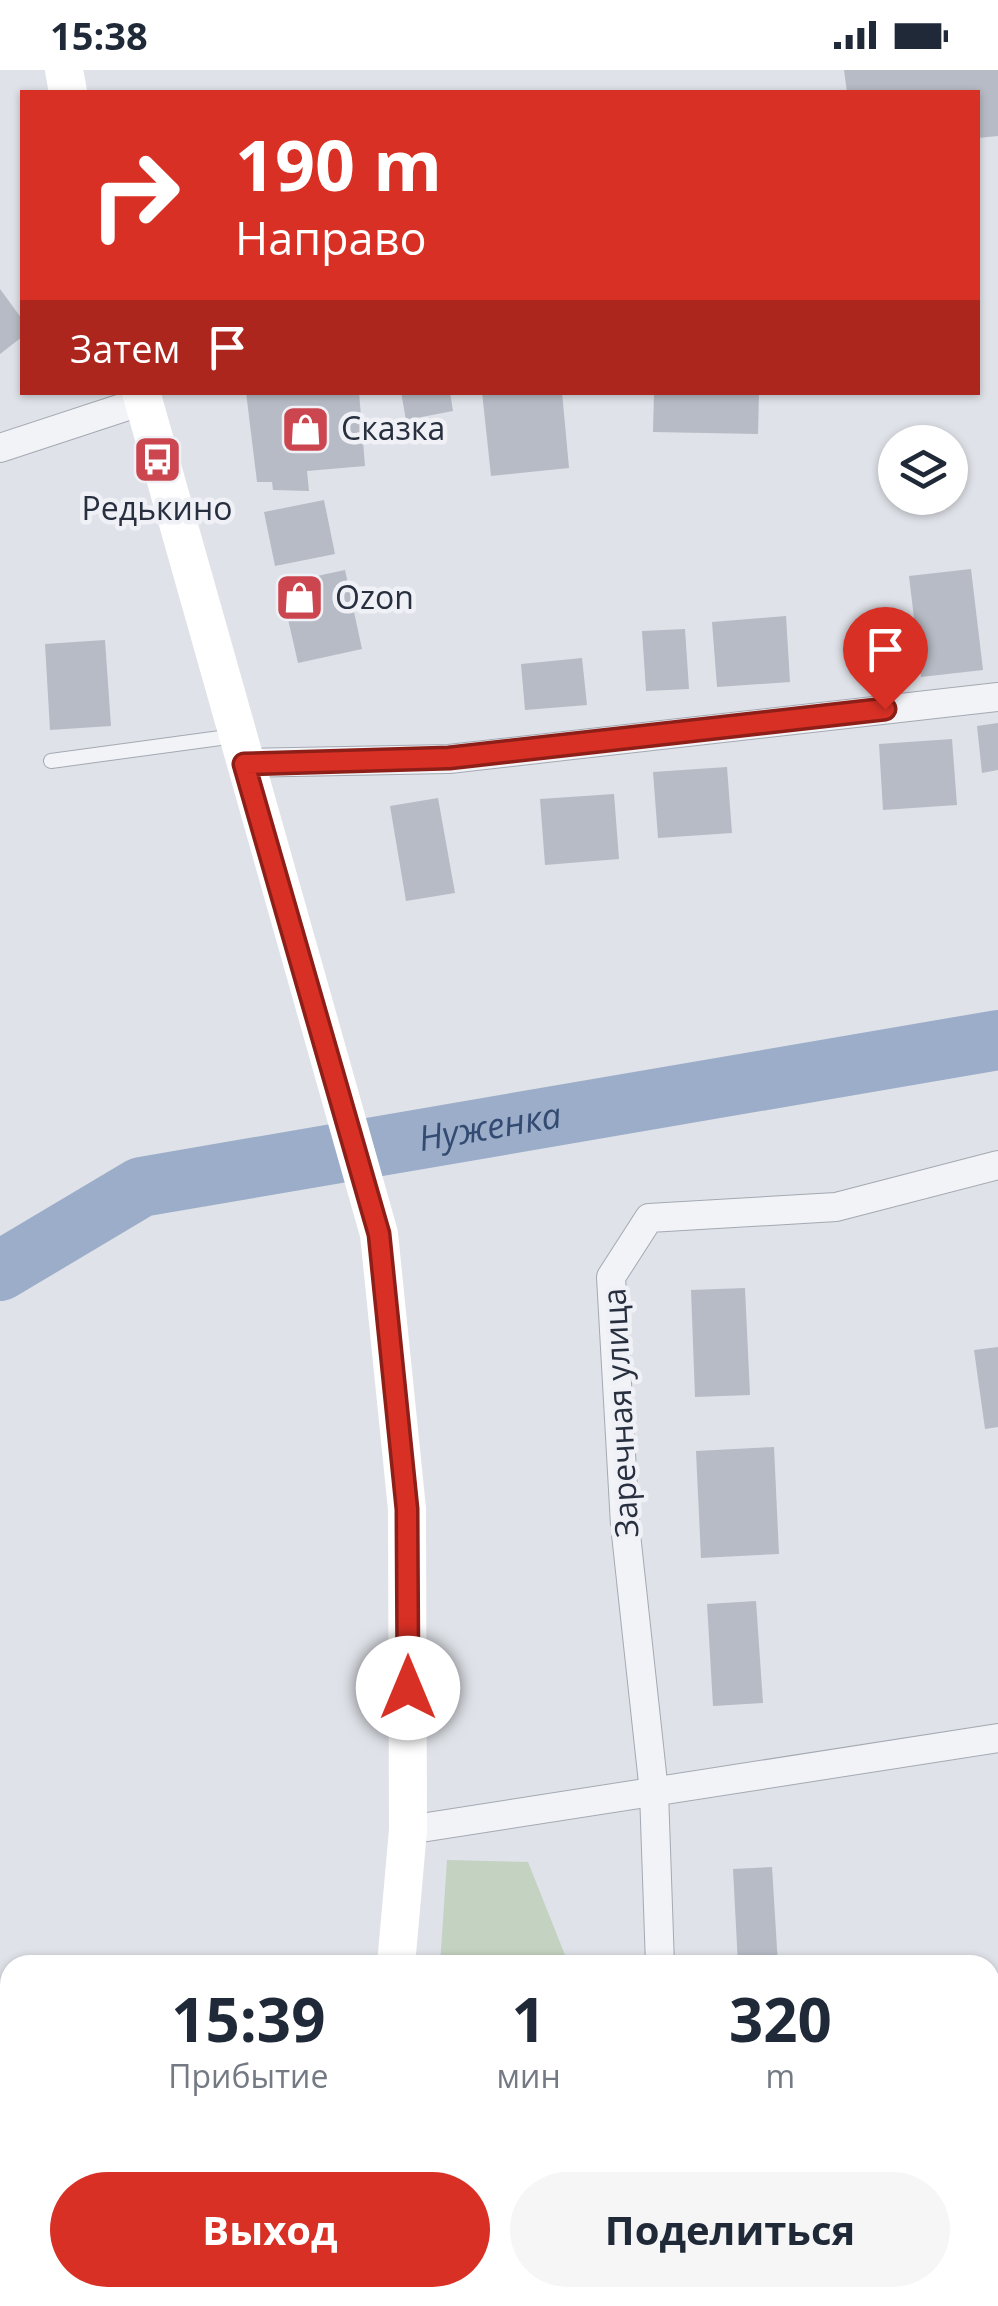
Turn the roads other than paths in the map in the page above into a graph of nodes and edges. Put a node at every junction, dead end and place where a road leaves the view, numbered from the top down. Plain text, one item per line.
1 (142, 397) edge
2 (0, 448) edge
3 (998, 697) edge
4 (240, 749) junction
5 (52, 761) dead end
6 (998, 1165) edge
7 (998, 1738) edge
8 (654, 1792) junction
9 (408, 1830) junction
10 (397, 1955) edge
11 (660, 1955) edge

1 - 2 street
1 - 4 main road
3 - 4 street
4 - 5 lane
4 - 9 main road
6 - 8 street, Заречная улица
7 - 8 street
8 - 9 street
8 - 11 street, Заречная улица
9 - 10 main road

